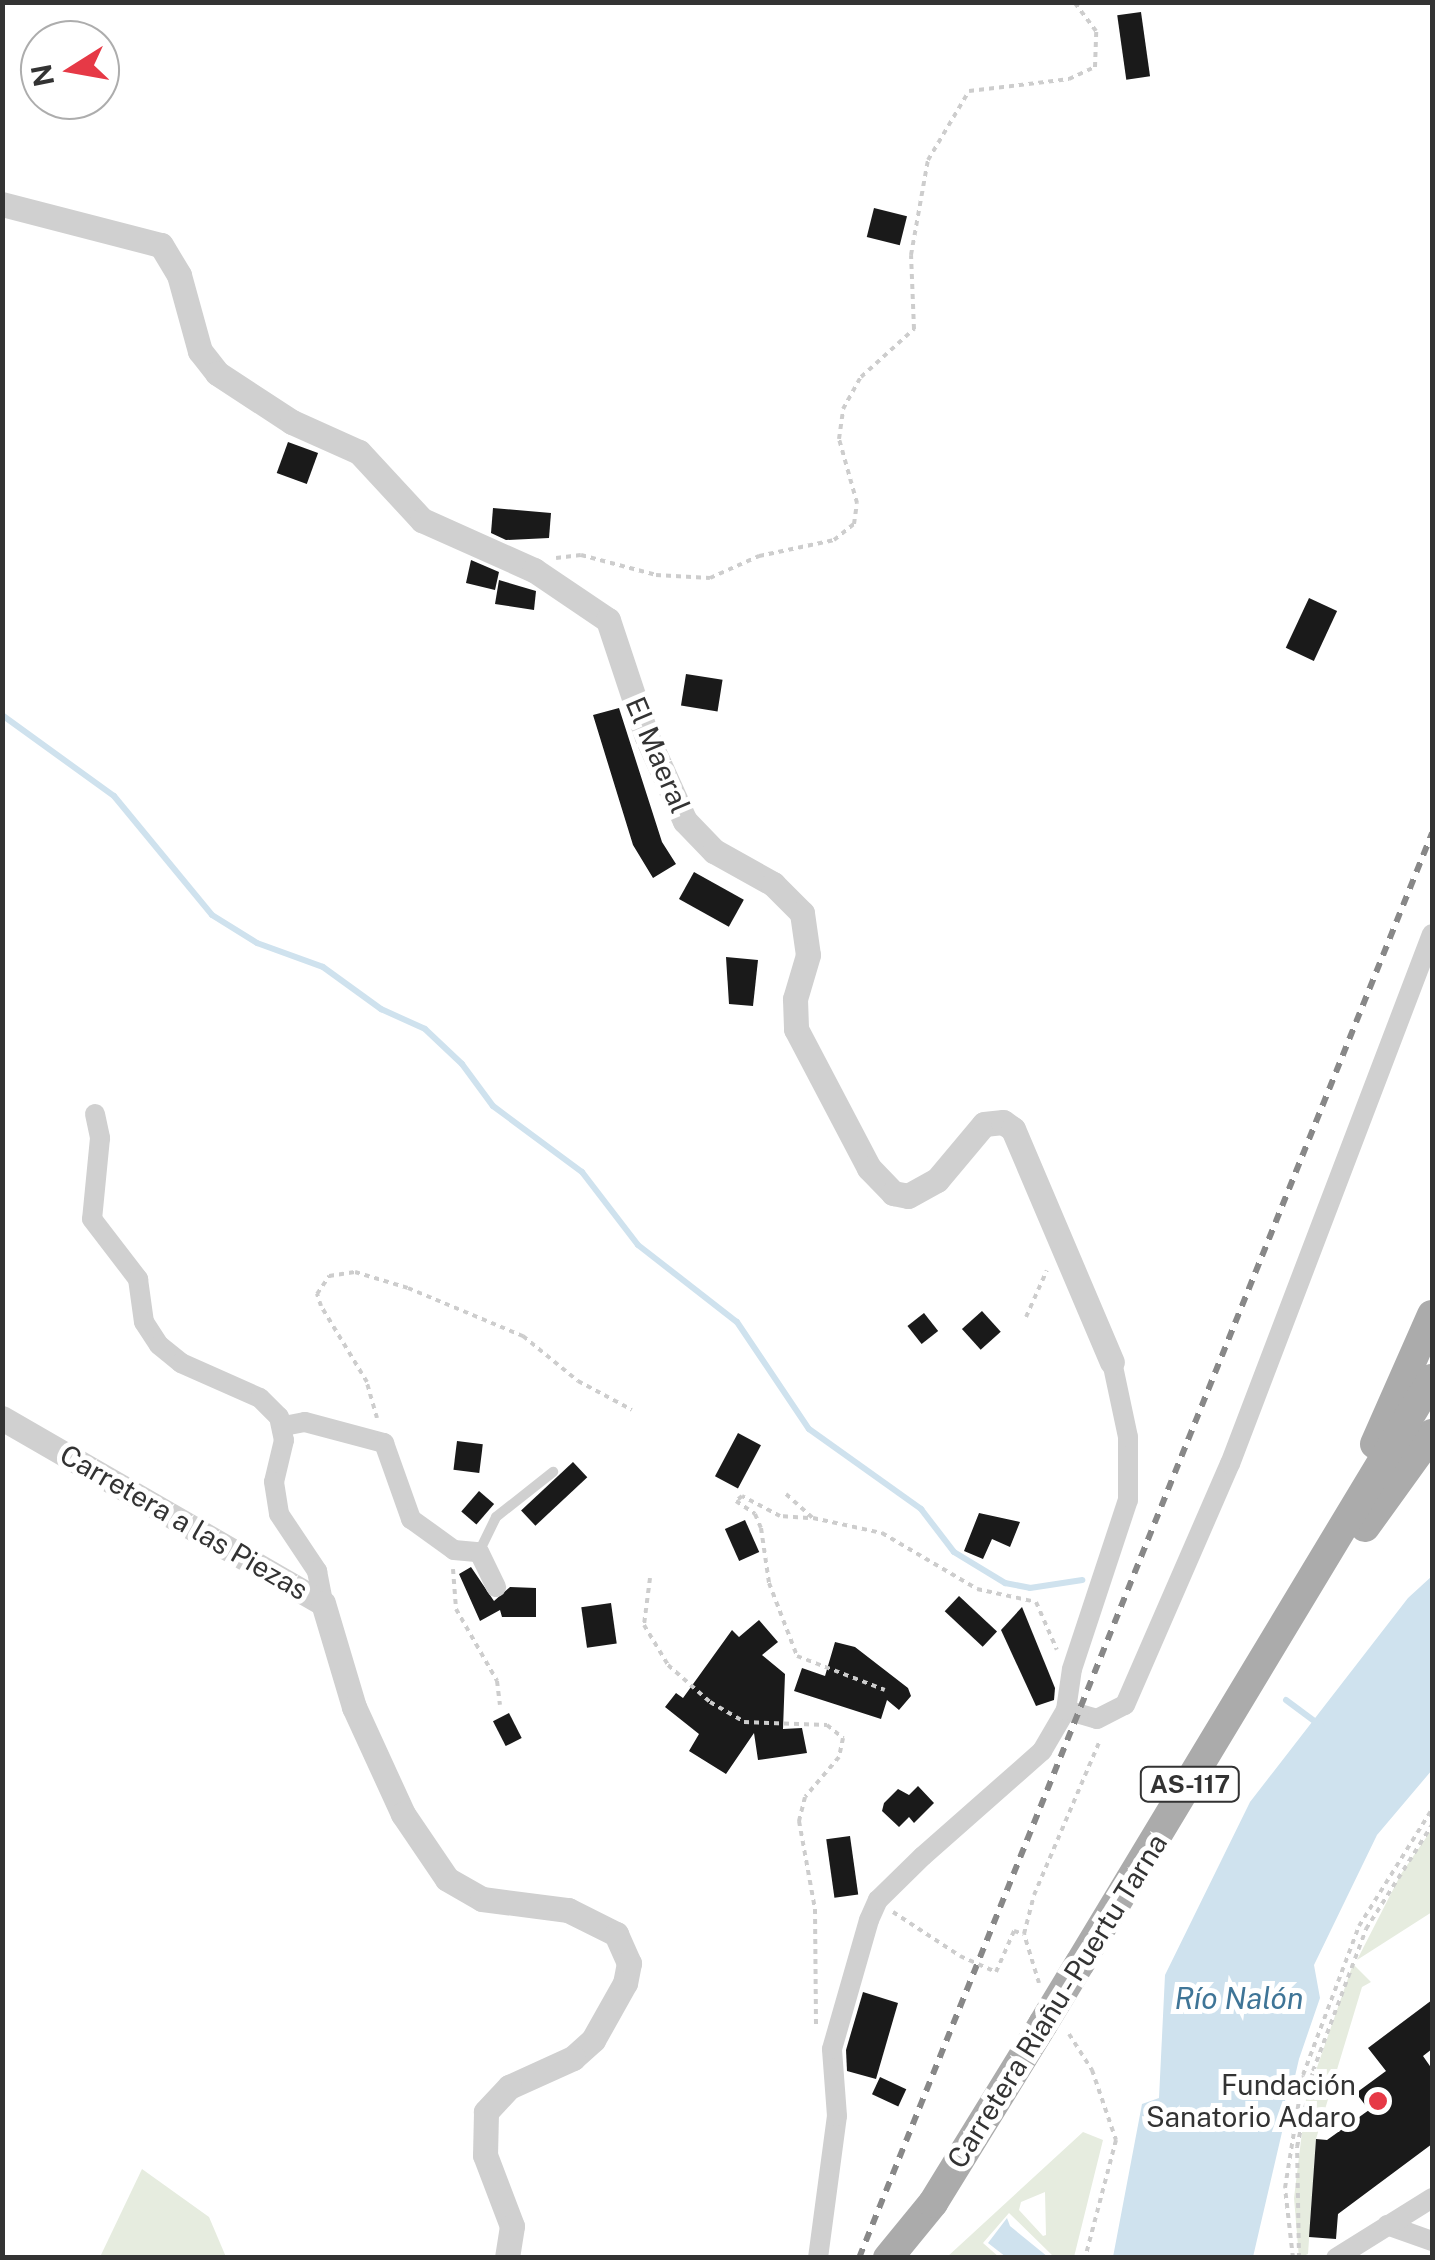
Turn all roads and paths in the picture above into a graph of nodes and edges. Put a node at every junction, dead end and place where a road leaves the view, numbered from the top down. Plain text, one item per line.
1 (1074, 2) edge
2 (2, 204) edge
3 (534, 570) junction
4 (1432, 934) edge
5 (95, 1114) dead end
6 (1060, 1238) junction
7 (1432, 1315) edge
8 (1026, 1317) dead end
9 (1112, 1362) joint
10 (1432, 1379) edge
11 (632, 1410) dead end
12 (2, 1418) edge
13 (284, 1426) junction
14 (1432, 1434) edge
15 (369, 1435) junction
16 (553, 1472) dead end
17 (786, 1494) dead end
18 (813, 1518) junction
19 (1340, 1536) junction
20 (454, 1550) junction
21 (479, 1552) junction
22 (650, 1578) dead end
23 (496, 1587) dead end
24 (323, 1603) junction
25 (1298, 1604) junction
26 (1069, 1688) junction
27 (885, 1690) dead end
28 (500, 1704) dead end
29 (1066, 1710) junction
30 (1110, 1717) junction
31 (1432, 1809) edge
32 (1432, 1825) edge
33 (878, 1900) junction
34 (1024, 1934) junction
35 (1042, 1988) dead end
36 (1054, 2025) junction
37 (818, 2038) dead end
38 (1432, 2198) edge
39 (1387, 2225) junction
40 (1432, 2241) edge
41 (508, 2258) edge
42 (818, 2258) edge
43 (888, 2258) edge
44 (1085, 2258) edge
45 (1296, 2258) edge
46 (1336, 2258) edge

1 - 3 path
2 - 3 street, El Maeral
3 - 6 street, El Maeral
4 - 30 street
5 - 13 street
6 - 8 path
6 - 9 street, El Maeral
7 - 19 main road
9 - 26 street
10 - 19 main road, Carretera Riañu - Puertu Tarna / AS-117
11 - 15 path
12 - 24 street, Carretera a las Piezas
13 - 15 street
13 - 24 street
14 - 25 main road
15 - 20 street
16 - 21 lane
17 - 18 path
18 - 26 path
18 - 27 path
19 - 25 main road, Carretera Riañu - Puertu Tarna / AS-117
20 - 21 street
20 - 28 path
21 - 23 street
22 - 37 path
24 - 41 street, Carretera a las Piezas
25 - 36 main road, Carretera Riañu - Puertu Tarna / AS-117, bridge
26 - 29 street
29 - 30 street
29 - 33 street
30 - 34 path
31 - 45 path
32 - 45 path
33 - 34 path, bridge
33 - 42 street
34 - 35 path
36 - 43 main road, Carretera Riañu - Puertu Tarna / AS-117
36 - 44 path
38 - 39 street
39 - 40 street
39 - 46 street

